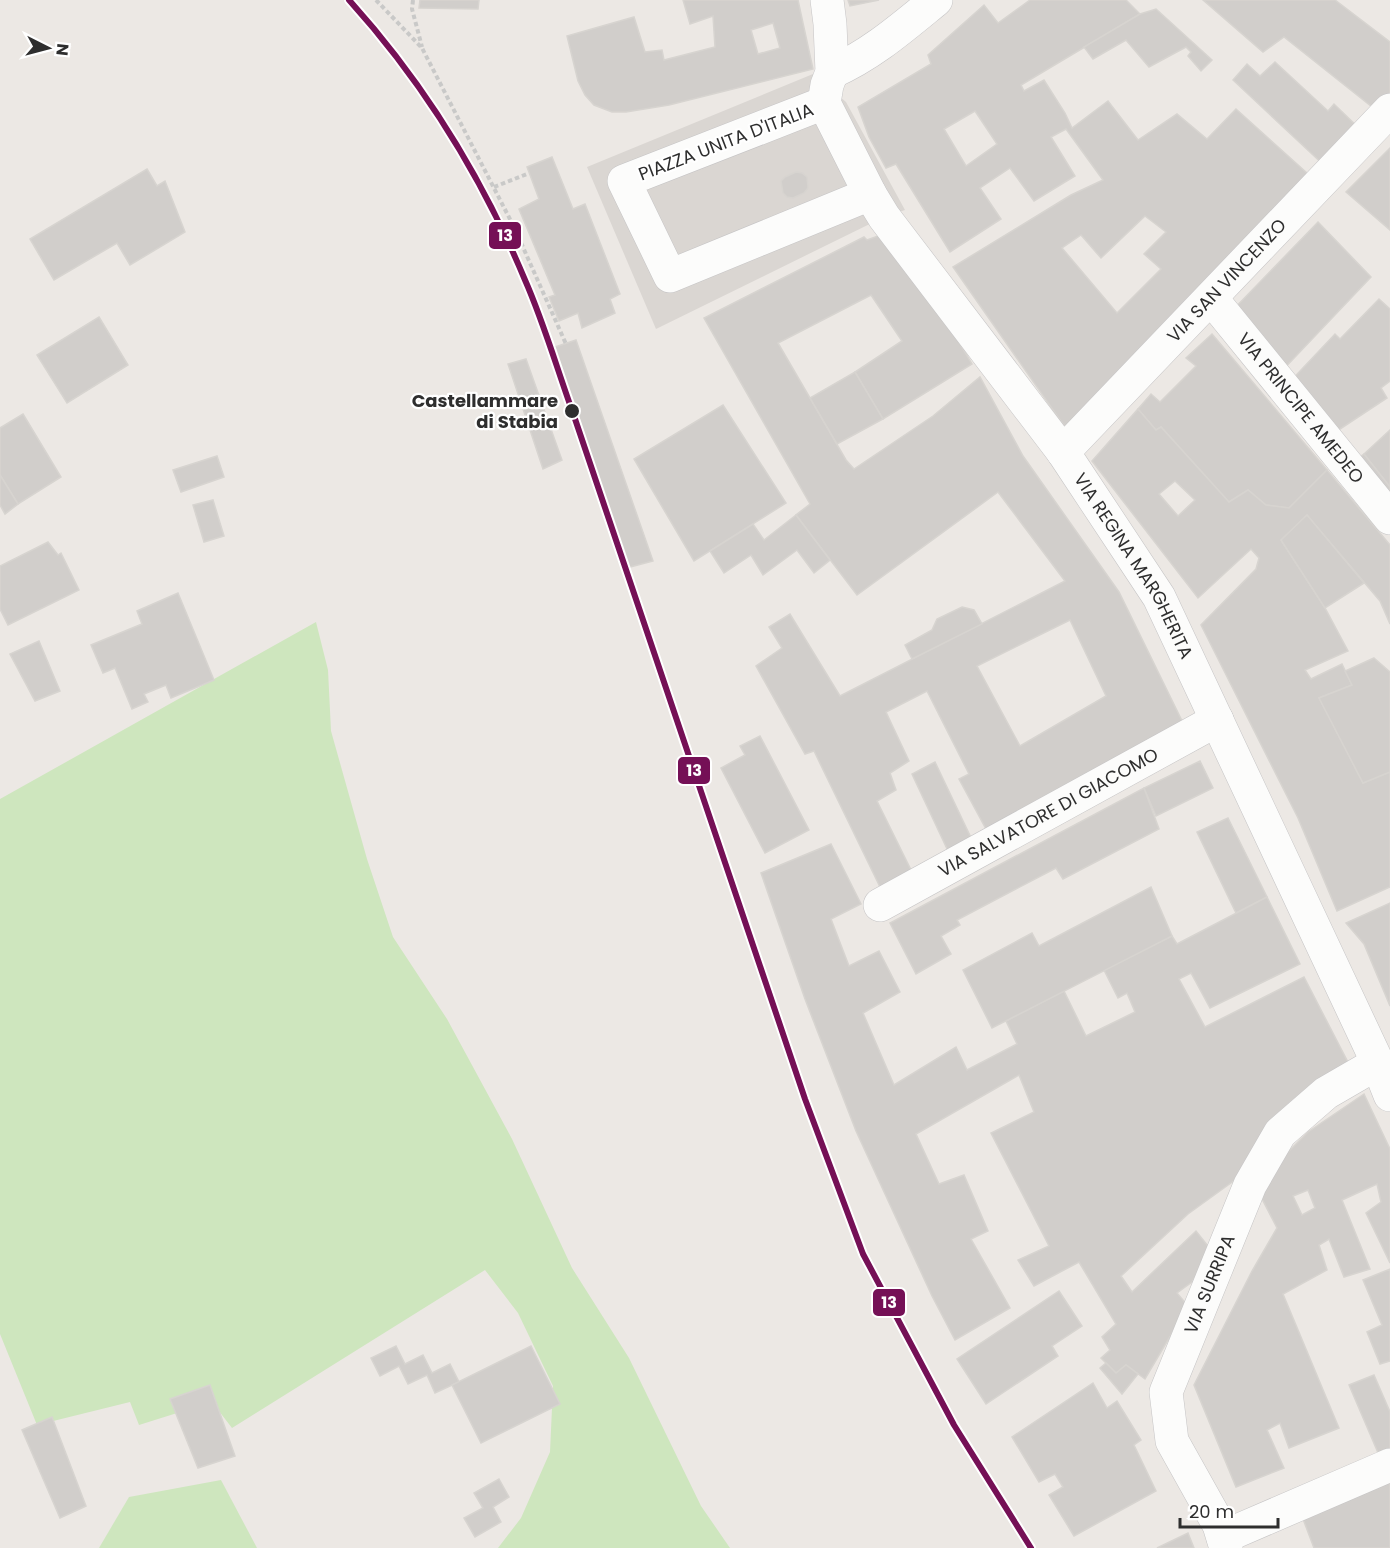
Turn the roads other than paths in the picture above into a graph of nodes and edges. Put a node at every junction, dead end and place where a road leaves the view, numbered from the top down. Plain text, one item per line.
1 (826, 0) edge
2 (936, 0) edge
3 (832, 72) junction
4 (824, 104) junction
5 (1390, 110) edge
6 (870, 194) junction
7 (1211, 298) junction
8 (1063, 452) junction
9 (1390, 518) edge
10 (1217, 720) junction
11 (880, 904) dead end
12 (1380, 1055) edge
13 (1390, 1095) edge
14 (1390, 1465) edge
15 (1224, 1542) edge

1 - 3 street
2 - 3 street
3 - 4 street
4 - 6 street, VIA REGINA MARGHERITA
4 - 6 street, PIAZZA UNITA D'ITALIA
5 - 7 street, VIA SAN VINCENZO
6 - 8 street, VIA REGINA MARGHERITA
7 - 8 street, VIA SAN VINCENZO
7 - 9 street, VIA PRINCIPE AMEDEO
8 - 10 street, VIA REGINA MARGHERITA
10 - 11 street, VIA SALVATORE DI GIACOMO
10 - 12 street, VIA REGINA MARGHERITA
12 - 13 street, VIA REGINA MARGHERITA
12 - 15 street, VIA SURRIPA
14 - 15 street

